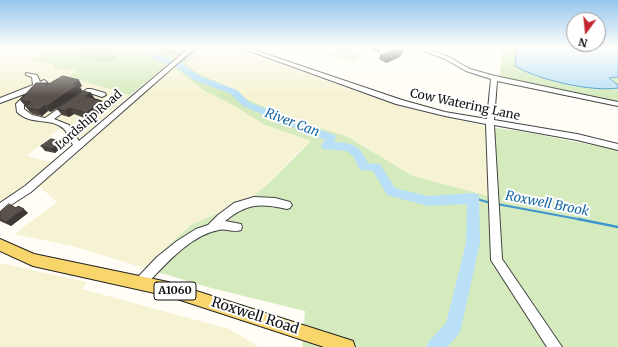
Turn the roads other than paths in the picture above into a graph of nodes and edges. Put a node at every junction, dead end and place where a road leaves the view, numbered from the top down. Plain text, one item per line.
1 (171, 64) edge
2 (290, 64) edge
3 (458, 64) edge
4 (28, 74) dead end
5 (494, 78) junction
6 (41, 84) junction
7 (102, 94) dead end
8 (0, 101) edge
9 (618, 104) edge
10 (47, 120) junction
11 (490, 123) junction
12 (78, 145) junction
13 (618, 147) edge
14 (287, 206) dead end
15 (0, 208) edge
16 (237, 226) dead end
17 (210, 229) junction
18 (0, 245) edge
19 (141, 282) junction
20 (347, 347) edge
21 (555, 347) edge

1 - 12 street, Lordship Road
2 - 11 street, Cow Watering Lane
3 - 5 street
4 - 6 street
5 - 9 street
5 - 11 street
6 - 8 street
6 - 10 street
7 - 10 street
10 - 12 street
11 - 13 street, Cow Watering Lane
11 - 21 street
12 - 15 street, Lordship Road
14 - 17 street
16 - 17 street
17 - 19 street
18 - 19 main road, Roxwell Road / A1060
19 - 20 main road, Roxwell Road / A1060

